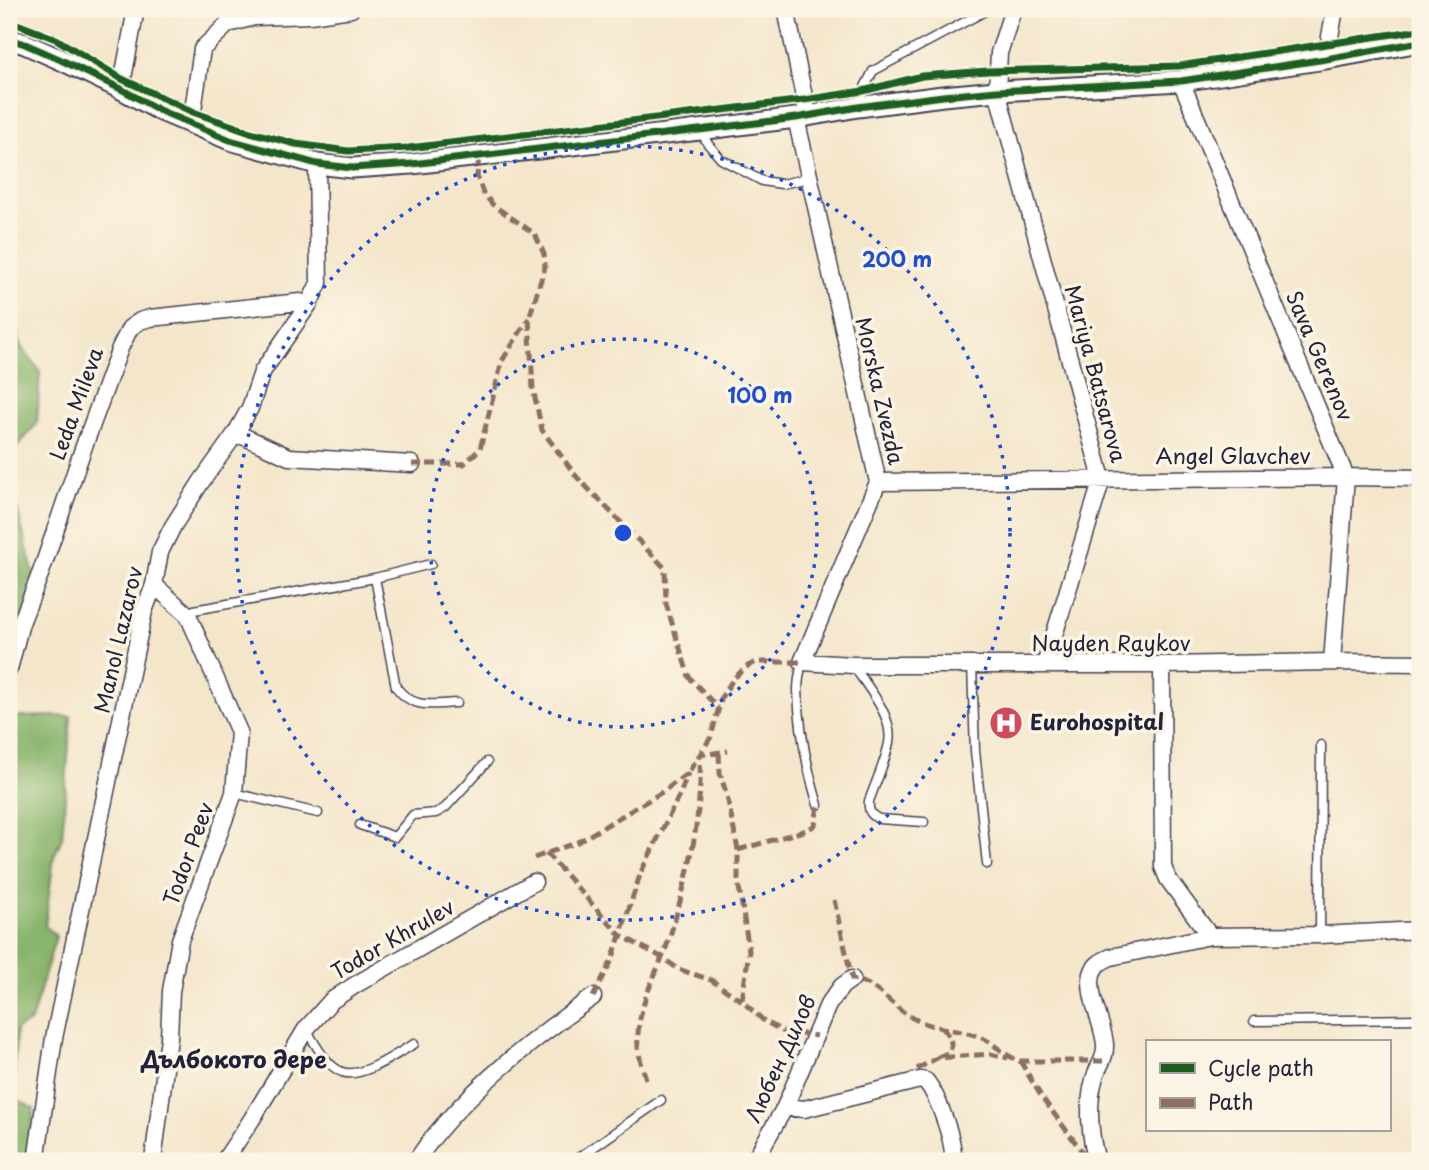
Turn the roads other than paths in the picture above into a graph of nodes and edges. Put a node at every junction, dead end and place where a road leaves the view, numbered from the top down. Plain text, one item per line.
1 (136, 9) edge
2 (786, 9) edge
3 (989, 9) edge
4 (1013, 9) edge
5 (1335, 9) edge
6 (344, 10) edge
7 (9, 39) edge
8 (1420, 42) edge
9 (1326, 59) junction
10 (1181, 81) junction
11 (121, 89) junction
12 (998, 91) junction
13 (858, 107) junction
14 (802, 117) junction
15 (191, 124) junction
16 (699, 130) junction
17 (317, 164) junction
18 (809, 178) junction
19 (309, 304) junction
20 (236, 433) junction
21 (412, 464) dead end
22 (1346, 477) junction
23 (1420, 478) edge
24 (1101, 479) junction
25 (878, 482) junction
26 (431, 564) dead end
27 (375, 578) junction
28 (154, 585) junction
29 (188, 615) junction
30 (802, 662) junction
31 (1332, 662) junction
32 (1420, 663) edge
33 (853, 665) junction
34 (972, 665) junction
35 (1045, 665) junction
36 (1162, 666) junction
37 (9, 669) edge
38 (457, 703) dead end
39 (1321, 745) dead end
40 (486, 762) dead end
41 (234, 793) junction
42 (818, 805) dead end
43 (318, 813) dead end
44 (924, 822) dead end
45 (360, 825) dead end
46 (986, 864) dead end
47 (534, 882) dead end
48 (1420, 930) edge
49 (1320, 935) junction
50 (1210, 936) junction
51 (852, 979) dead end
52 (593, 997) dead end
53 (1420, 1019) edge
54 (1254, 1021) dead end
55 (306, 1029) junction
56 (414, 1044) dead end
57 (662, 1100) dead end
58 (785, 1107) junction
59 (36, 1161) edge
60 (153, 1161) edge
61 (224, 1161) edge
62 (416, 1161) edge
63 (574, 1161) edge
64 (754, 1161) edge
65 (953, 1161) edge
66 (1097, 1161) edge

1 - 11 street
2 - 14 street, Morska Zvezda
3 - 13 lane
4 - 12 street, Mariya Batsarova
5 - 9 street
6 - 15 street
7 - 11 street
8 - 9 street
9 - 10 street
10 - 12 street
10 - 22 street, Sava Gerenov
11 - 15 street
12 - 13 street
12 - 24 street, Mariya Batsarova
13 - 14 street
14 - 16 street
14 - 18 street, Morska Zvezda
15 - 17 street
16 - 17 street
16 - 18 lane
17 - 19 street, Manol Lazarov
18 - 25 street, Morska Zvezda
19 - 20 street, Manol Lazarov
19 - 37 street, Leda Mileva
20 - 21 street
20 - 28 street, Manol Lazarov
22 - 23 street, Angel Glavchev
22 - 24 street, Angel Glavchev
22 - 31 street, Sava Gerenov
24 - 25 street, Angel Glavchev
24 - 35 street, Mariya Batsarova
25 - 30 street, Morska Zvezda
26 - 27 lane
27 - 29 lane
27 - 38 lane
28 - 29 street, Todor Peev
28 - 59 street, Manol Lazarov
29 - 41 street, Todor Peev
30 - 33 street, Nayden Raykov
30 - 42 lane
31 - 32 street, Nayden Raykov
31 - 36 street, Nayden Raykov
33 - 34 street, Nayden Raykov
33 - 44 lane
34 - 35 street, Nayden Raykov
34 - 46 lane
35 - 36 street, Nayden Raykov
36 - 50 street
39 - 49 lane
40 - 45 lane
41 - 43 lane
41 - 60 street, Todor Peev
47 - 55 street, Todor Khrulev
48 - 49 street
49 - 50 street
50 - 66 street
51 - 58 street, Любен Дилов
52 - 62 street
53 - 54 lane
55 - 56 lane
55 - 61 street, Todor Khrulev
57 - 63 lane
58 - 64 street, Любен Дилов
58 - 65 street

